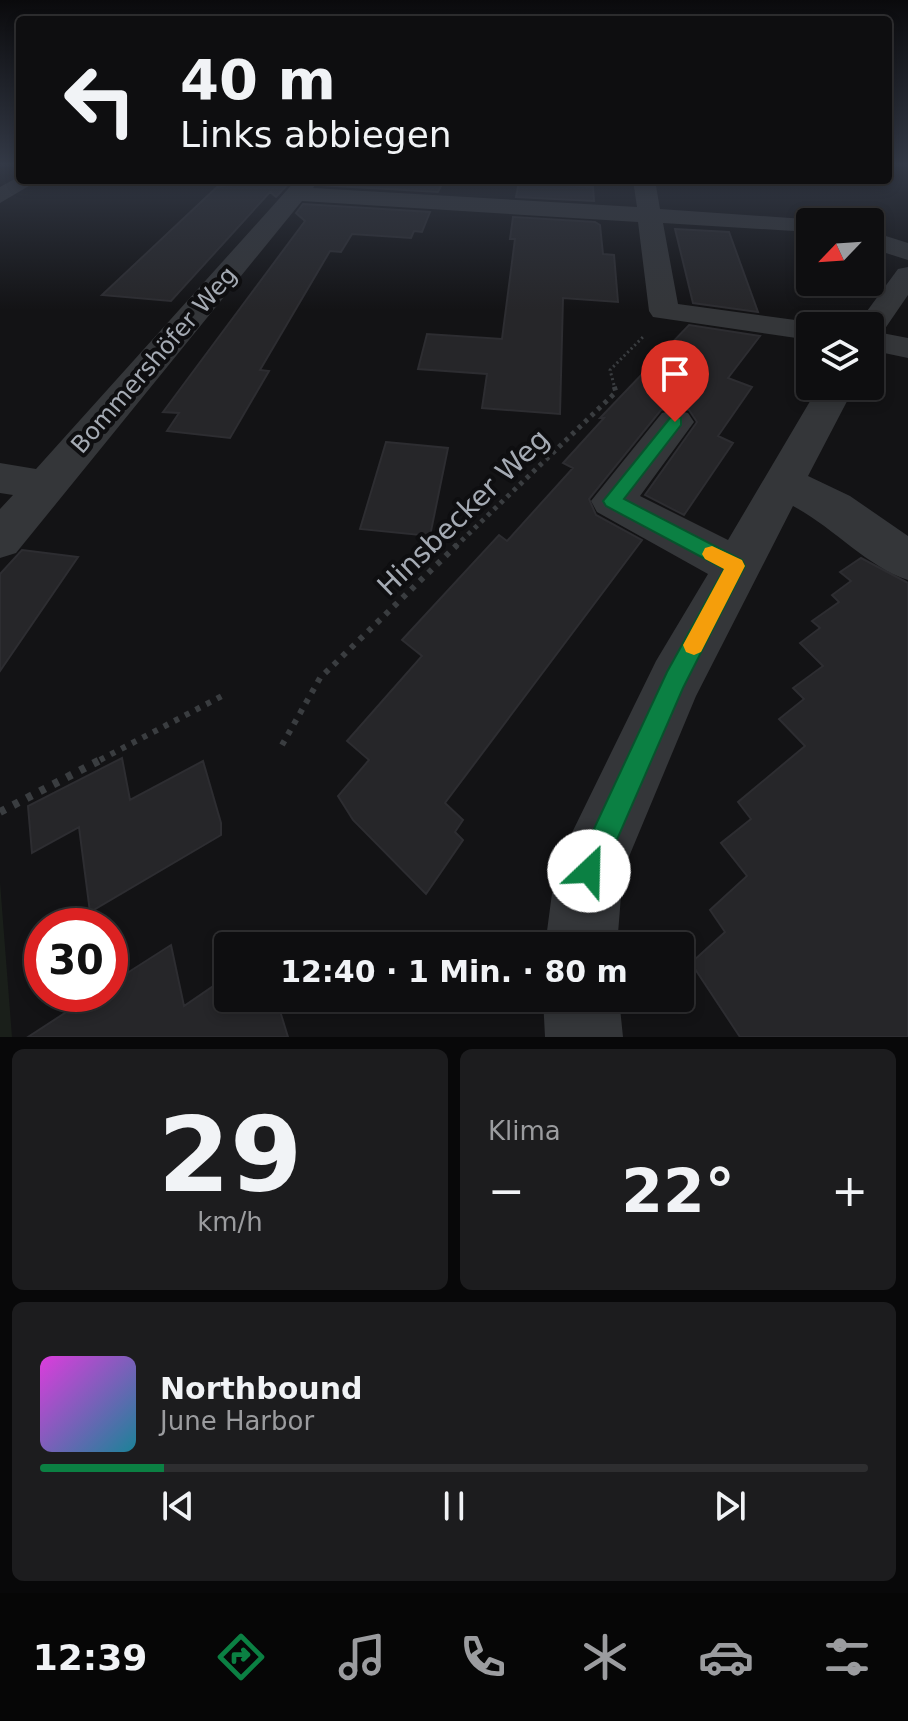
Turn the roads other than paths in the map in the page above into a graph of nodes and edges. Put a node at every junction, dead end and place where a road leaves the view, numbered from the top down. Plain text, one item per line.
1 (279, 213) edge
2 (641, 213) edge
3 (649, 214) junction
4 (796, 224) edge
5 (884, 244) edge
6 (908, 252) edge
7 (908, 275) edge
8 (881, 312) edge
9 (796, 328) edge
10 (884, 343) edge
11 (908, 348) edge
12 (829, 400) edge
13 (675, 422) dead end
14 (0, 478) edge
15 (785, 483) junction
16 (47, 486) junction
17 (0, 540) edge
18 (908, 561) edge
19 (736, 566) junction
20 (582, 932) edge
21 (582, 1012) edge
22 (584, 1037) edge

1 - 16 street, Bommershöfer Weg
2 - 3 street
3 - 4 street
3 - 9 street
5 - 6 street
7 - 8 street
10 - 11 street
12 - 15 street
13 - 19 street
14 - 16 street
15 - 18 street
15 - 19 street
16 - 17 street, Bommershöfer Weg
19 - 20 street
21 - 22 street

